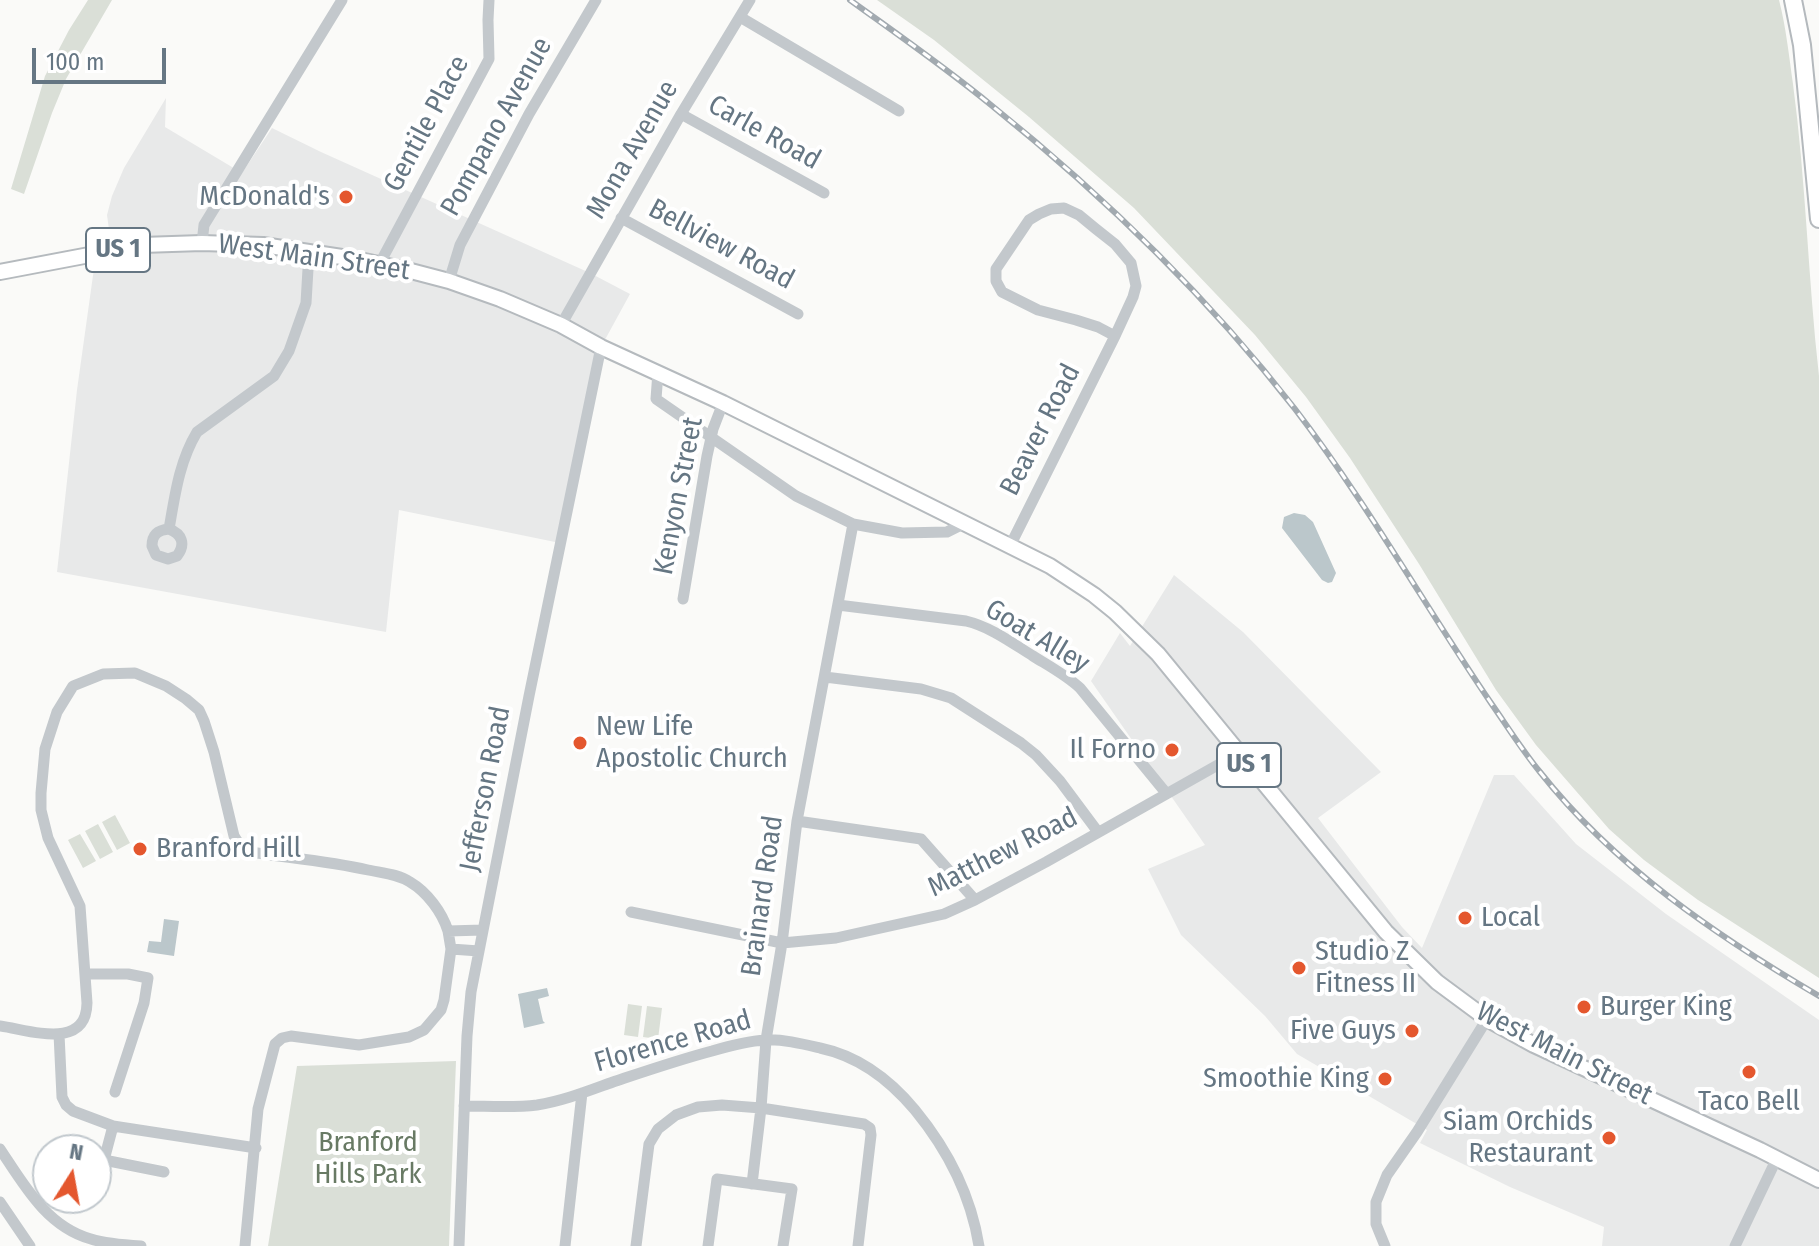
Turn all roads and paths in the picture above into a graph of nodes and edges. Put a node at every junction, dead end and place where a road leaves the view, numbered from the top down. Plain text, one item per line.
1 (342, 0) edge
2 (489, 0) edge
3 (596, 0) edge
4 (750, 0) edge
5 (1793, 0) edge
6 (1805, 0) edge
7 (740, 17) junction
8 (899, 111) dead end
9 (681, 114) junction
10 (1819, 138) edge
11 (824, 193) dead end
12 (621, 218) junction
13 (1819, 219) edge
14 (202, 243) junction
15 (309, 252) junction
16 (380, 263) junction
17 (0, 272) edge
18 (449, 281) junction
19 (798, 314) dead end
20 (561, 325) junction
21 (1115, 336) junction
22 (601, 347) junction
23 (658, 372) junction
24 (723, 403) junction
25 (711, 438) junction
26 (965, 523) junction
27 (853, 524) junction
28 (169, 529) dead end
29 (1010, 546) junction
30 (683, 599) dead end
31 (838, 605) junction
32 (825, 677) junction
33 (1239, 753) junction
34 (1166, 793) junction
35 (797, 821) junction
36 (1098, 832) junction
37 (975, 900) junction
38 (631, 912) dead end
39 (483, 930) junction
40 (448, 931) junction
41 (782, 943) junction
42 (451, 949) junction
43 (479, 951) junction
44 (85, 974) junction
45 (1487, 1019) junction
46 (0, 1026) edge
47 (59, 1034) junction
48 (766, 1040) junction
49 (115, 1092) dead end
50 (582, 1093) junction
51 (464, 1106) junction
52 (761, 1108) junction
53 (113, 1126) junction
54 (111, 1134) edge
55 (256, 1148) junction
56 (0, 1149) edge
57 (1777, 1158) junction
58 (112, 1162) edge
59 (164, 1172) dead end
60 (1819, 1180) edge
61 (752, 1184) junction
62 (0, 1202) edge
63 (30, 1246) edge
64 (141, 1246) edge
65 (245, 1246) edge
66 (459, 1246) edge
67 (567, 1246) edge
68 (636, 1246) edge
69 (708, 1246) edge
70 (783, 1246) edge
71 (858, 1246) edge
72 (979, 1246) edge
73 (1385, 1246) edge
74 (1735, 1246) edge

1 - 14 street
2 - 16 street, Gentile Place
3 - 18 street, Pompano Avenue
4 - 7 street, Mona Avenue
5 - 13 highway
6 - 10 highway
7 - 8 street
7 - 9 street, Mona Avenue
9 - 11 street, Carle Road
9 - 12 street, Mona Avenue
12 - 19 street, Bellview Road
12 - 20 street, Mona Avenue
14 - 15 main road, West Main Street / US 1
14 - 17 main road, West Main Street / US 1
15 - 16 main road, West Main Street / US 1
15 - 28 street
16 - 18 main road, West Main Street / US 1
18 - 20 main road, West Main Street / US 1
20 - 22 main road, West Main Street / US 1
21 - 21 street, Beaver Road
21 - 29 street, Beaver Road
22 - 23 main road, West Main Street / US 1
22 - 39 street, Jefferson Road
23 - 24 main road, West Main Street / US 1
23 - 25 street
24 - 25 street, Kenyon Street
24 - 26 main road, West Main Street / US 1
25 - 27 street
25 - 30 street, Kenyon Street
26 - 27 street
26 - 29 main road, West Main Street / US 1
27 - 31 street, Brainard Road
29 - 33 main road, West Main Street / US 1
31 - 32 street, Brainard Road
31 - 34 street, Goat Alley
32 - 35 street, Brainard Road
32 - 36 street
33 - 34 street, Matthew Road
33 - 45 main road, West Main Street / US 1
34 - 36 street, Matthew Road
35 - 37 street
35 - 41 street, Brainard Road
36 - 37 street, Matthew Road
37 - 41 street, Matthew Road
38 - 41 street, Matthew Road
39 - 40 street
39 - 43 street, Jefferson Road
40 - 42 street
40 - 44 street
41 - 48 street, Brainard Road
42 - 43 street
42 - 55 street
43 - 51 street, Jefferson Road
44 - 47 street
44 - 49 street
45 - 57 main road, West Main Street / US 1
45 - 73 street
46 - 47 street
47 - 53 street
48 - 50 street, Florence Road
48 - 52 street, Brainard Road
48 - 72 street, Florence Road
50 - 51 street, Florence Road
50 - 67 street
51 - 66 street, Jefferson Road
52 - 61 street, Brainard Road
52 - 68 street
52 - 71 street
53 - 54 street
53 - 55 street
55 - 65 street
56 - 64 street
57 - 60 main road, West Main Street / US 1
57 - 74 street
58 - 59 street
61 - 69 street
61 - 70 street
62 - 63 street

